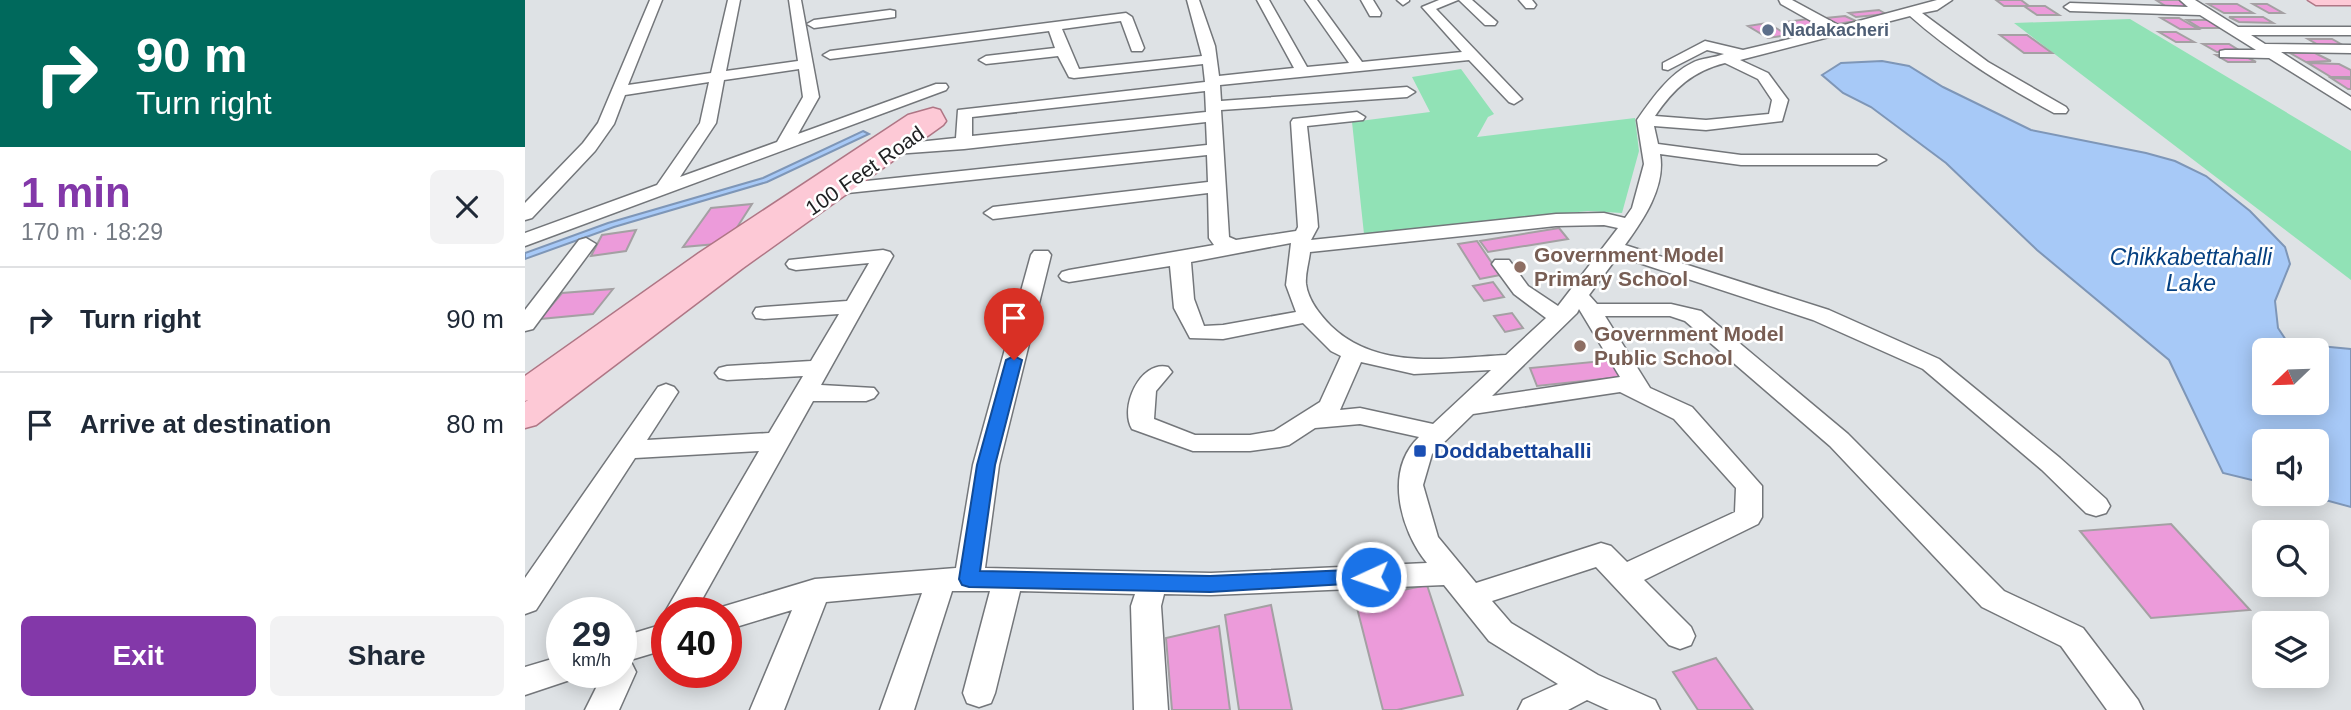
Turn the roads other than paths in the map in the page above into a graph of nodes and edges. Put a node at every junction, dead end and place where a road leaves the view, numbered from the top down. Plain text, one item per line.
1 (656, 0) edge
2 (734, 0) edge
3 (795, 0) edge
4 (1127, 0) edge
5 (1193, 0) edge
6 (1263, 0) edge
7 (1311, 0) edge
8 (1367, 0) edge
9 (1452, 0) edge
10 (1465, 0) edge
11 (1946, 0) edge
12 (2186, 0) edge
13 (2316, 0) edge
14 (2351, 0) edge
15 (1786, 1) edge
16 (2070, 7) dead end
17 (1913, 12) junction
18 (1375, 13) dead end
19 (2208, 13) junction
20 (2236, 15) dead end
21 (1126, 17) junction
22 (1490, 22) dead end
23 (814, 24) dead end
24 (894, 24) junction
25 (1054, 26) junction
26 (1837, 30) junction
27 (2237, 31) junction
28 (2351, 31) edge
29 (1137, 48) dead end
30 (2351, 50) edge
31 (1063, 51) junction
32 (2270, 51) junction
33 (2225, 54) dead end
34 (829, 55) dead end
35 (1473, 55) junction
36 (1732, 56) junction
37 (1210, 58) junction
38 (986, 60) dead end
39 (806, 64) junction
40 (1668, 66) dead end
41 (1359, 67) junction
42 (1303, 72) junction
43 (718, 77) junction
44 (1213, 83) junction
45 (941, 87) dead end
46 (2332, 91) junction
47 (619, 92) junction
48 (1407, 92) dead end
49 (2351, 92) edge
50 (1514, 99) dead end
51 (2351, 104) edge
52 (2060, 110) dead end
53 (1214, 111) junction
54 (1357, 117) dead end
55 (1645, 120) junction
56 (784, 144) junction
57 (964, 144) junction
58 (1650, 148) junction
59 (895, 149) junction
60 (1215, 149) junction
61 (1877, 160) dead end
62 (1218, 187) junction
63 (838, 189) junction
64 (662, 191) junction
65 (993, 213) dead end
66 (525, 215) edge
67 (1630, 225) junction
68 (525, 240) edge
69 (1301, 242) junction
70 (586, 244) dead end
71 (1236, 246) junction
72 (1614, 248) junction
73 (1041, 255) dead end
74 (1184, 258) junction
75 (796, 264) dead end
76 (1502, 264) dead end
77 (1069, 276) dead end
78 (1585, 302) junction
79 (854, 307) junction
80 (764, 313) dead end
81 (1308, 316) junction
82 (1559, 317) junction
83 (525, 324) edge
84 (1353, 353) junction
85 (1510, 362) junction
86 (819, 368) junction
87 (1160, 372) dead end
88 (727, 373) dead end
89 (666, 392) dead end
90 (1641, 392) junction
91 (805, 393) junction
92 (866, 393) dead end
93 (1462, 408) junction
94 (526, 411) edge
95 (1307, 421) junction
96 (1437, 433) junction
97 (777, 441) junction
98 (626, 450) junction
99 (2096, 506) dead end
100 (1452, 573) junction
101 (1623, 577) junction
102 (955, 579) junction
103 (1008, 579) junction
104 (1153, 583) junction
105 (815, 591) junction
106 (1471, 596) junction
107 (689, 597) edge
108 (525, 602) edge
109 (742, 613) edge
110 (1680, 636) dead end
111 (546, 674) edge
112 (525, 681) edge
113 (1587, 685) junction
114 (612, 688) edge
115 (979, 693) dead end
116 (602, 710) edge
117 (767, 710) edge
118 (897, 710) edge
119 (1150, 710) edge
120 (1535, 710) edge
121 (1643, 710) edge
122 (2126, 710) edge

1 - 47 street
2 - 43 street
3 - 39 street
4 - 21 street
5 - 37 street
6 - 42 street
7 - 41 street
8 - 18 street
9 - 35 street
10 - 22 street
11 - 17 street
12 - 19 street
13 - 14 main road
15 - 26 street
16 - 19 street
17 - 26 street
17 - 52 street
19 - 20 street
19 - 27 street
21 - 25 street
21 - 29 street
23 - 24 street
24 - 25 street
24 - 34 street
25 - 31 street
26 - 36 street
27 - 28 street
27 - 32 street
30 - 32 street
31 - 37 street
31 - 38 street
32 - 33 street
32 - 46 street
35 - 41 street
35 - 50 street
36 - 40 street
36 - 55 street
36 - 55 street
37 - 44 street
39 - 43 street
39 - 56 street
41 - 42 street
42 - 44 street
43 - 47 street
43 - 64 street
44 - 53 street
44 - 57 street
45 - 56 street
46 - 49 street
46 - 51 street
47 - 66 street
48 - 53 street
53 - 57 street
53 - 60 street
54 - 69 street
55 - 58 street
56 - 64 street
57 - 59 street
58 - 61 street
58 - 67 street
59 - 63 main road, 100 Feet Road
59 - 94 main road, 100 Feet Road
60 - 62 street
60 - 63 street
62 - 65 street
62 - 71 street
63 - 94 main road, 100 Feet Road
64 - 68 street
67 - 69 street
67 - 72 street
69 - 71 street
69 - 81 street
70 - 83 street
71 - 74 street
72 - 78 street
72 - 99 street
73 - 102 street
74 - 77 street
74 - 81 street
75 - 79 street
76 - 82 street
78 - 82 street
78 - 90 street
78 - 122 street
79 - 80 street
79 - 86 street
81 - 84 street
82 - 85 street
84 - 85 street
84 - 95 street
85 - 93 street
86 - 88 street
86 - 91 street
87 - 95 street
89 - 98 street
90 - 93 street
90 - 101 street
91 - 92 street
91 - 97 street
93 - 96 street
95 - 96 street
96 - 100 street
97 - 98 street
97 - 107 street
98 - 108 street
100 - 104 street
100 - 106 street
101 - 106 street
101 - 110 street
102 - 103 street
102 - 105 street
102 - 118 street
103 - 104 street
103 - 115 street
104 - 119 street
105 - 109 street
105 - 117 street
106 - 113 street
111 - 112 street
113 - 120 street
113 - 121 street
114 - 116 street

